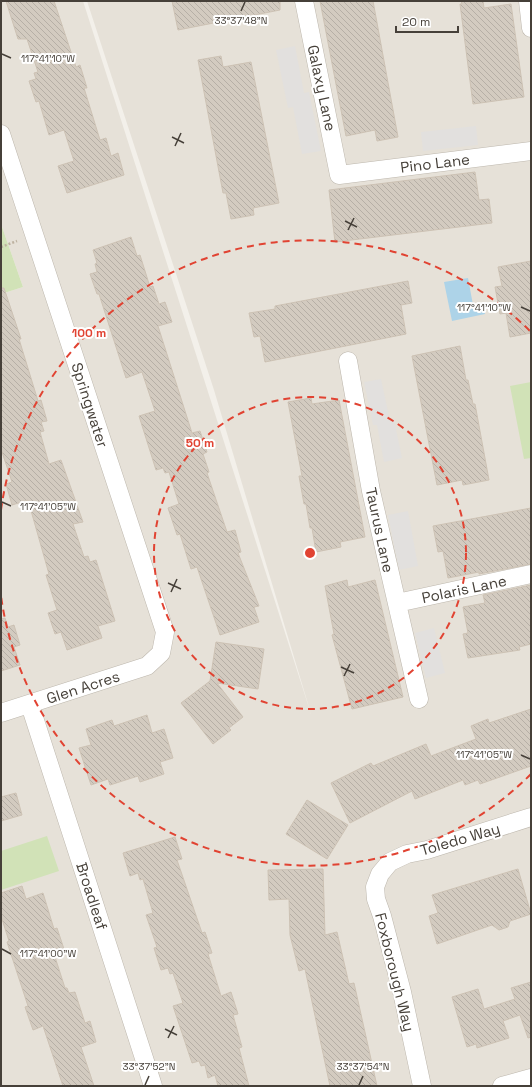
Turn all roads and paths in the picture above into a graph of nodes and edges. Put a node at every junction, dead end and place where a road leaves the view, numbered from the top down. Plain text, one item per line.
1 (304, 1) edge
2 (528, 1) edge
3 (531, 28) edge
4 (1, 134) edge
5 (531, 151) edge
6 (340, 175) joint
7 (348, 360) dead end
8 (531, 574) edge
9 (397, 603) junction
10 (161, 653) joint
11 (419, 698) dead end
12 (30, 705) junction
13 (1, 714) edge
14 (531, 817) edge
15 (390, 862) joint
16 (531, 1078) edge
17 (153, 1086) edge
18 (422, 1086) edge
19 (502, 1086) edge

1 - 6 street, Galaxy Lane
2 - 3 street
4 - 10 street, Springwater
5 - 6 street, Pino Lane
7 - 9 street, Taurus Lane
8 - 9 street, Polaris Lane
9 - 11 street, Taurus Lane
10 - 12 street, Glen Acres
12 - 13 street, Glen Acres
12 - 17 street, Broadleaf
14 - 15 street, Toledo Way
15 - 18 street, Foxborough Way
16 - 19 street

